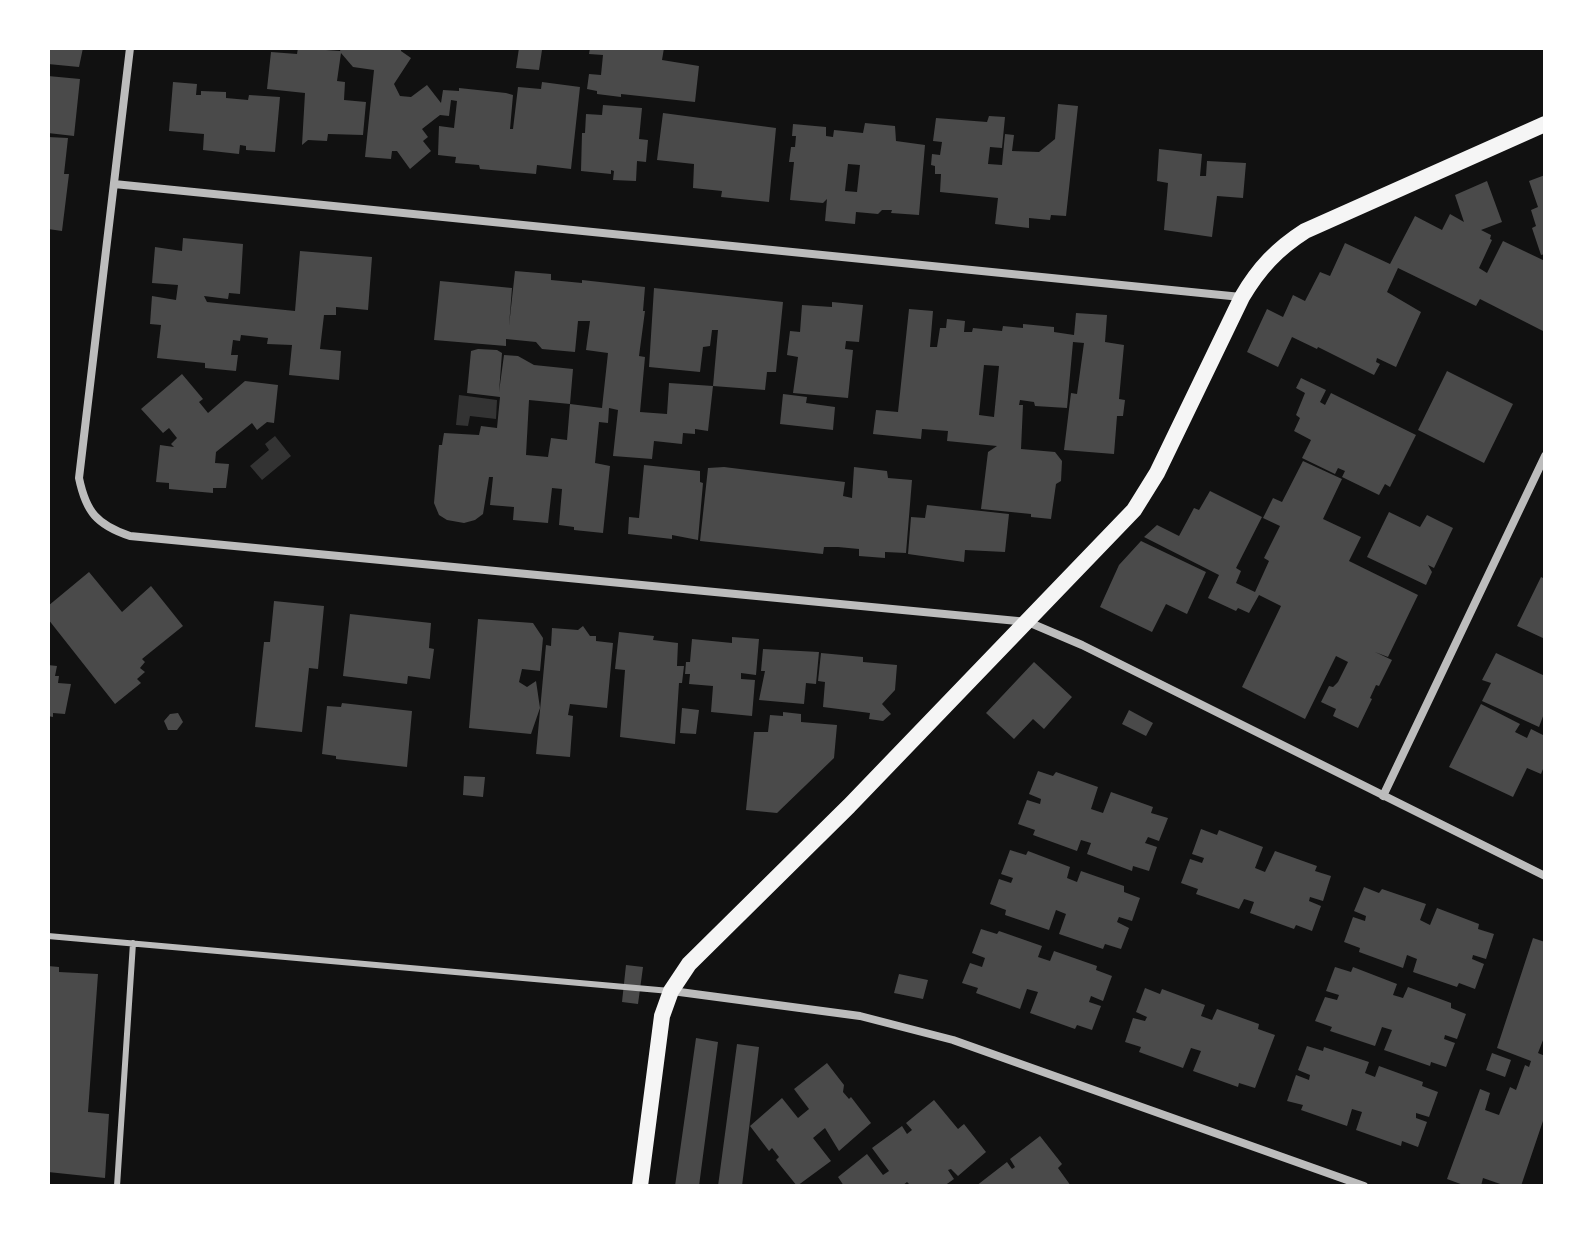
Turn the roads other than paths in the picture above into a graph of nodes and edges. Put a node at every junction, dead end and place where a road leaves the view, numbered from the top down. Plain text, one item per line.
1 (130, 48) edge
2 (1545, 124) edge
3 (114, 184) junction
4 (1242, 297) junction
5 (1545, 456) edge
6 (1028, 622) junction
7 (1383, 796) junction
8 (1545, 876) edge
9 (48, 936) edge
10 (133, 943) junction
11 (671, 991) junction
12 (117, 1186) edge
13 (640, 1186) edge
14 (1364, 1186) edge

1 - 3 street
2 - 4 main road
3 - 4 street
3 - 6 street
4 - 6 main road
5 - 7 street
6 - 7 street
6 - 11 main road
7 - 8 street
9 - 10 lane
10 - 11 lane
10 - 12 lane
11 - 13 main road
11 - 14 street

